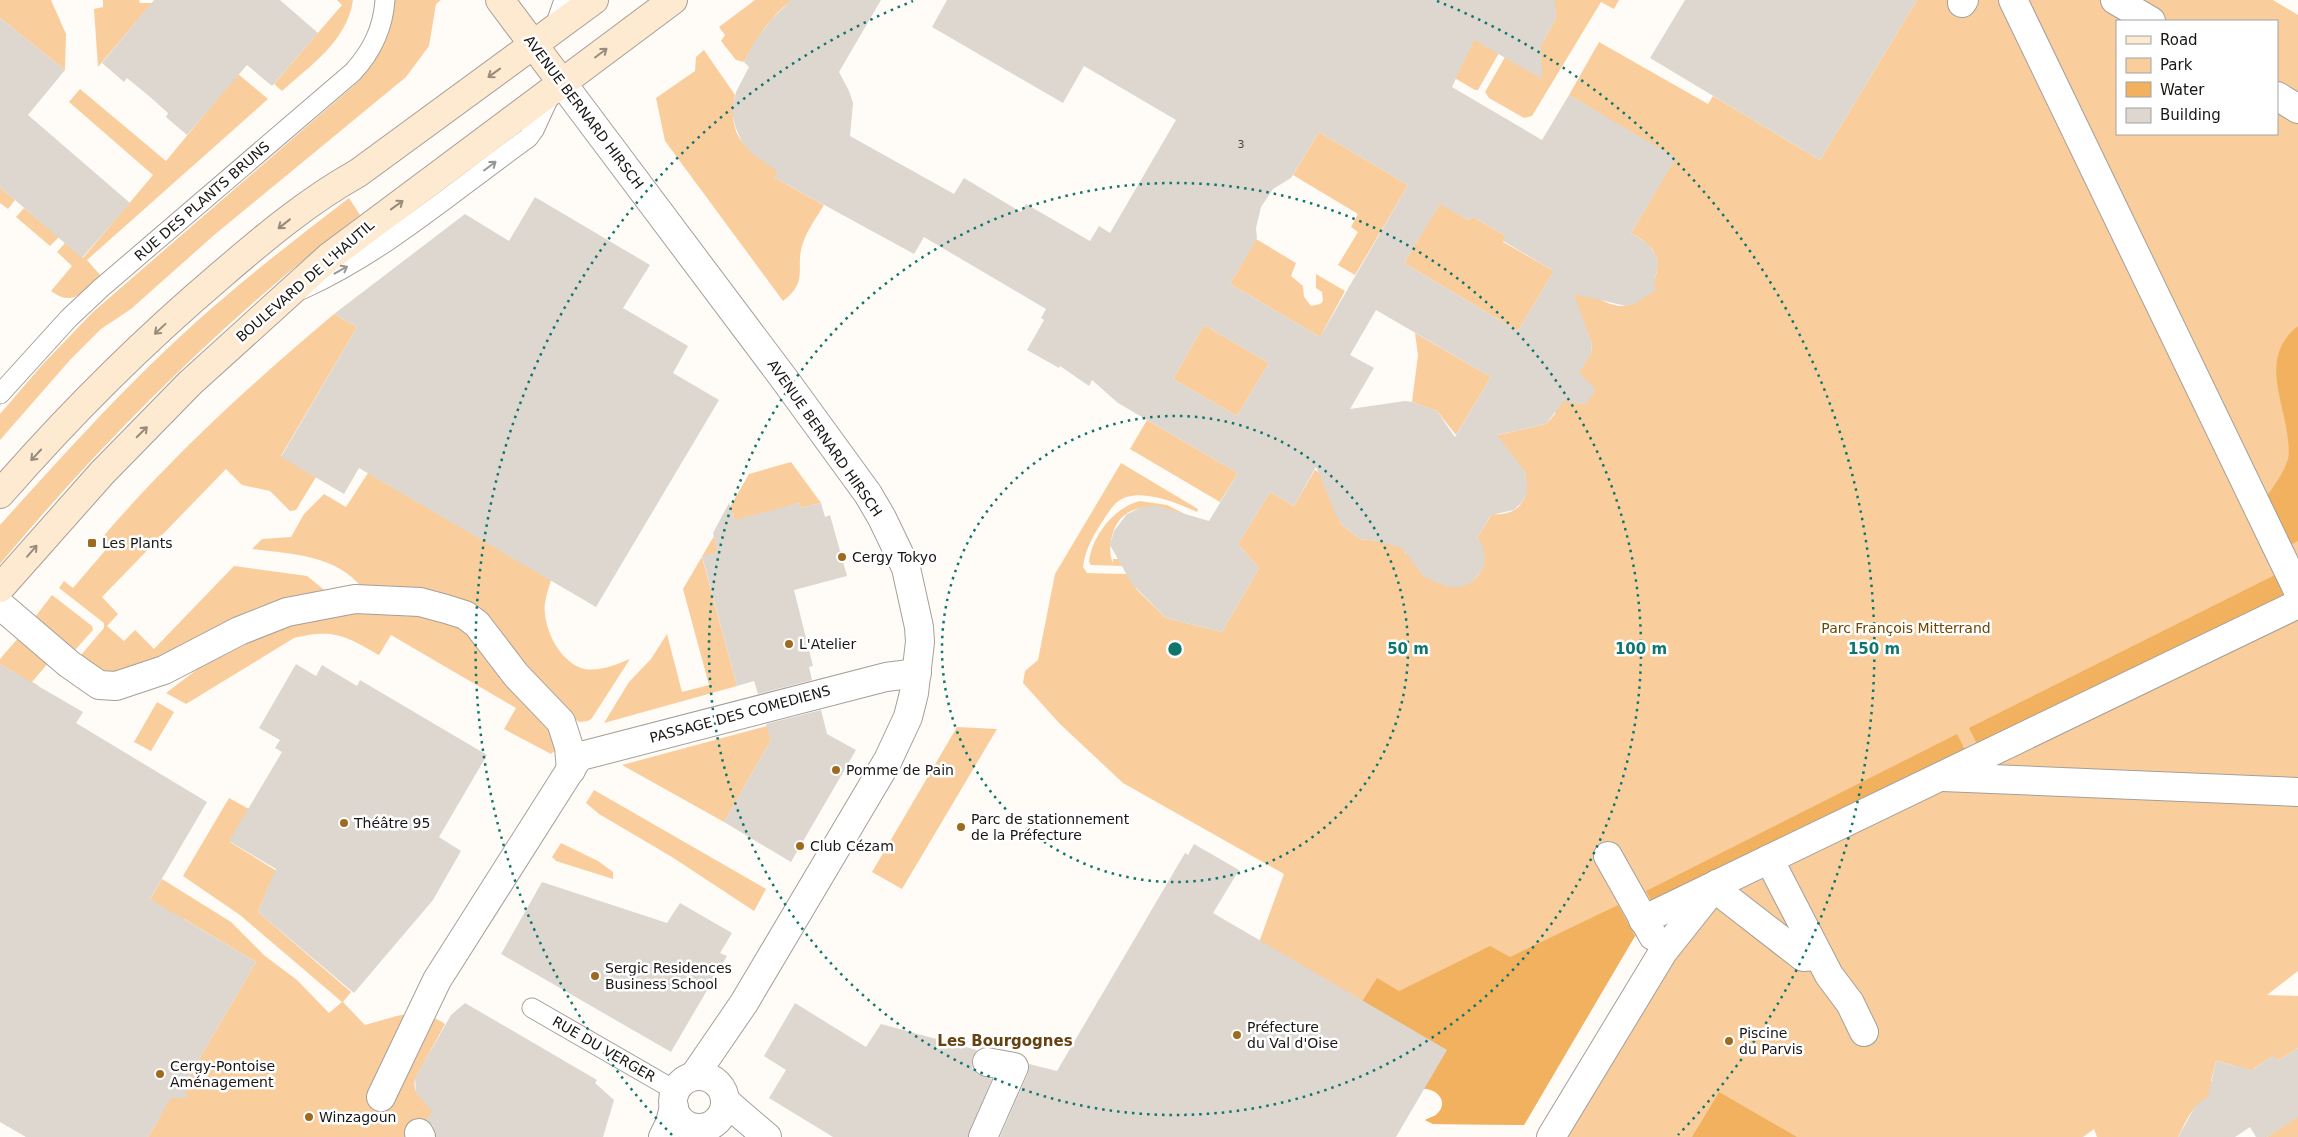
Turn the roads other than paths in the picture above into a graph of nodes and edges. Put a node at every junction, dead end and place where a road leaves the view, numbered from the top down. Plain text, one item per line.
1 (385, 0) edge
2 (500, 0) edge
3 (564, 0) edge
4 (594, 0) edge
5 (673, 0) edge
6 (2013, 0) edge
7 (2116, 0) edge
8 (2149, 20) edge
9 (544, 37) junction
10 (558, 86) junction
11 (2278, 97) edge
12 (2298, 109) edge
13 (0, 394) edge
14 (0, 494) edge
15 (0, 588) edge
16 (2298, 591) edge
17 (2298, 604) edge
18 (0, 605) edge
19 (917, 673) junction
20 (571, 770) junction
21 (1939, 777) junction
22 (2298, 783) edge
23 (2226, 789) junction
24 (2298, 792) edge
25 (1608, 856) dead end
26 (1769, 859) junction
27 (1716, 884) junction
28 (1643, 920) junction
29 (1663, 952) junction
30 (1820, 956) junction
31 (744, 1002) junction
32 (532, 1008) dead end
33 (1864, 1032) dead end
34 (987, 1062) dead end
35 (681, 1092) junction
36 (723, 1095) junction
37 (381, 1097) dead end
38 (700, 1130) edge
39 (663, 1137) edge
40 (751, 1137) edge
41 (767, 1137) edge
42 (983, 1137) edge
43 (1551, 1137) edge

1 - 13 lane, RUE DES PLANTS BRUNS
2 - 9 main road, AVENUE BERNARD HIRSCH
3 - 9 lane
4 - 9 main road
10 -> 5 main road, BOULEVARD DE L'HAUTIL
6 - 16 street
7 - 8 street
9 - 10 main road, AVENUE BERNARD HIRSCH
9 -> 14 main road
15 -> 10 main road, BOULEVARD DE L'HAUTIL
10 - 19 street, AVENUE BERNARD HIRSCH
11 - 12 street
17 - 21 street
18 - 20 street
19 - 20 street, PASSAGE DES COMEDIENS
19 - 31 street, AVENUE BERNARD HIRSCH
20 - 37 street, PASSAGE DES COMEDIENS
21 - 23 street
21 - 26 street
22 - 23 street
23 - 24 street
25 - 28 street
26 - 27 street
26 - 30 street
27 - 28 street
27 - 29 street
27 - 30 street
28 - 29 street
29 - 43 street
30 - 33 street
31 - 35 street, AVENUE BERNARD HIRSCH
31 - 36 street, AVENUE BERNARD HIRSCH
32 - 35 lane, RUE DU VERGER
34 - 42 street
35 - 36 street
35 - 38 street
35 - 39 street, AVENUE BERNARD HIRSCH
36 - 38 street
36 - 41 street
38 - 40 street

